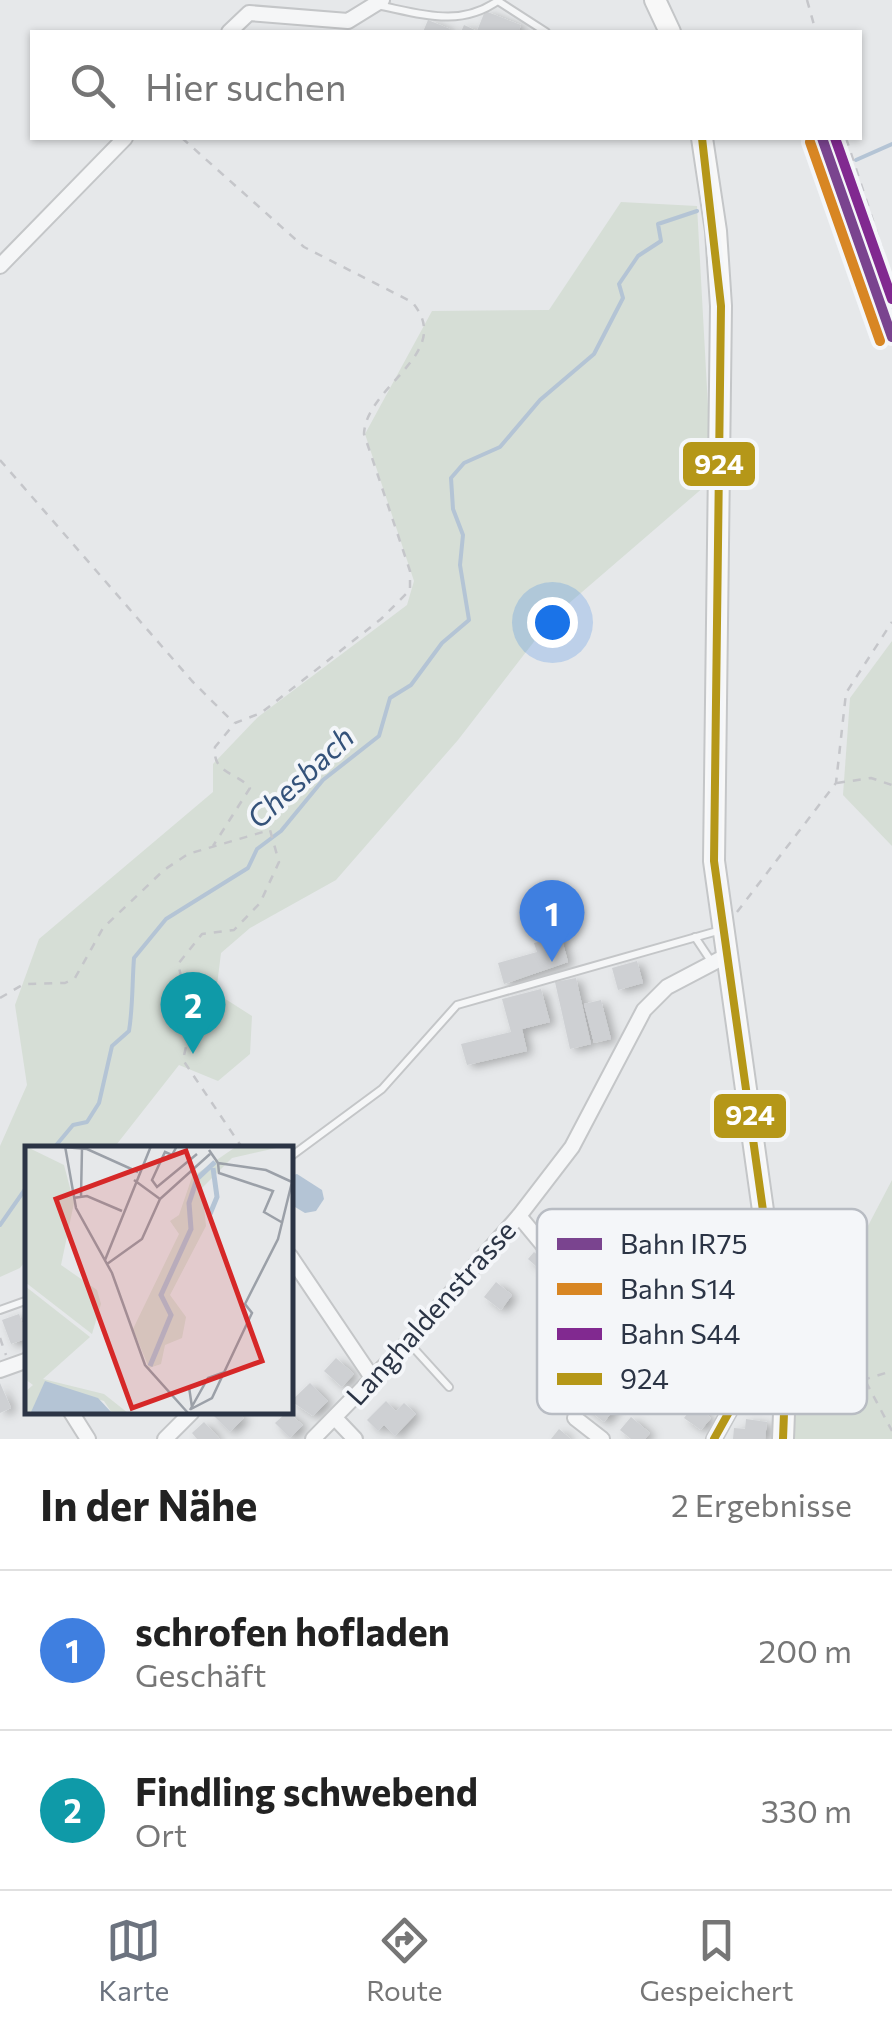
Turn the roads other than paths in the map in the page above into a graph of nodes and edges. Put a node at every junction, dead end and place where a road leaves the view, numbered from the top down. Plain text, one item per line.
1 (499, 0) edge
2 (656, 0) edge
3 (379, 2) edge
4 (254, 7) edge
5 (232, 30) edge
6 (543, 30) edge
7 (669, 30) edge
8 (123, 140) edge
9 (702, 140) edge
10 (0, 266) edge
11 (721, 923) junction
12 (696, 938) junction
13 (718, 959) junction
14 (292, 1156) edge
15 (760, 1209) edge
16 (520, 1216) junction
17 (537, 1237) edge
18 (292, 1259) edge
19 (25, 1301) edge
20 (0, 1310) edge
21 (408, 1342) junction
22 (373, 1379) junction
23 (449, 1387) dead end
24 (72, 1414) edge
25 (190, 1414) edge
26 (728, 1414) edge
27 (785, 1414) edge
28 (335, 1418) junction
29 (574, 1418) dead end
30 (88, 1439) edge
31 (165, 1439) edge
32 (312, 1439) edge
33 (355, 1439) edge
34 (602, 1439) edge
35 (714, 1439) edge
36 (783, 1439) edge

1 - 3 lane
1 - 6 lane
2 - 7 street
3 - 4 street
4 - 5 street
8 - 10 street
9 - 11 street
11 - 12 lane
11 - 13 street
12 - 13 lane
12 - 14 lane
13 - 15 street
13 - 16 street, Langhaldenstrasse
16 - 17 street
16 - 21 street, Langhaldenstrasse
18 - 22 street
19 - 20 lane
21 - 22 street, Langhaldenstrasse
21 - 23 lane
22 - 28 street, Langhaldenstrasse
24 - 30 street
25 - 31 street
26 - 35 street
27 - 36 street
28 - 32 street, Langhaldenstrasse
28 - 33 street
29 - 34 street

